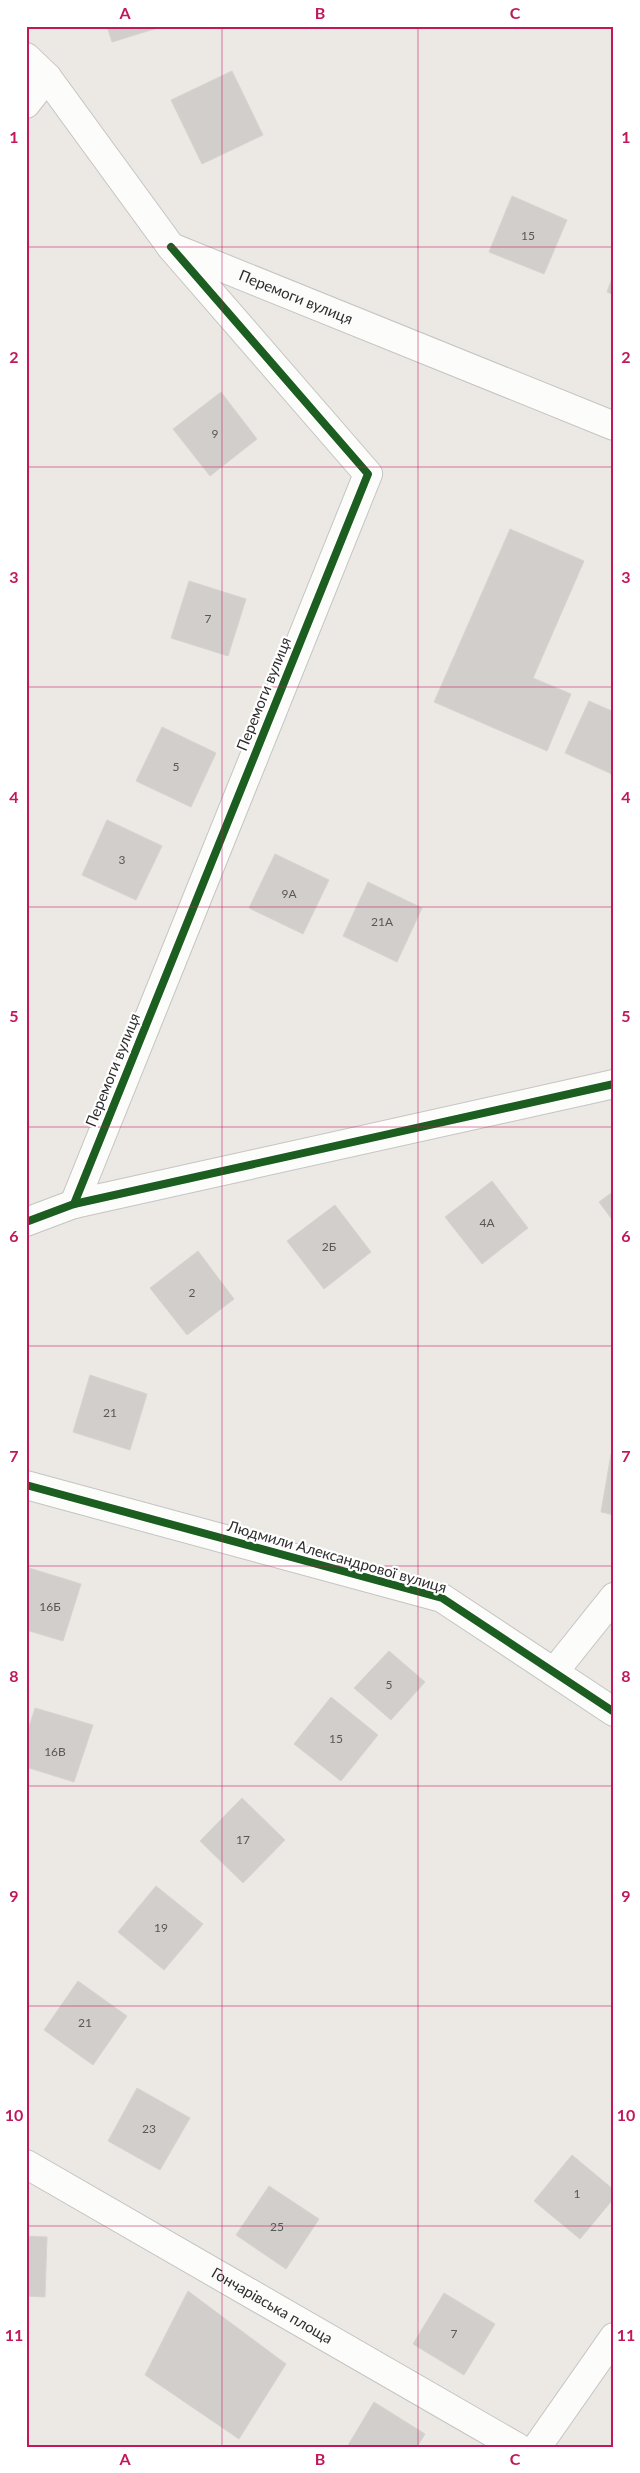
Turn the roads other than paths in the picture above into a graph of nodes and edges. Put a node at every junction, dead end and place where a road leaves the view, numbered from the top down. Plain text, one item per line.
1 (26, 57) edge
2 (47, 77) junction
3 (26, 104) edge
4 (172, 247) junction
5 (614, 426) edge
6 (614, 1084) edge
7 (74, 1204) junction
8 (26, 1222) edge
9 (26, 1485) edge
10 (614, 1597) edge
11 (554, 1672) junction
12 (614, 1712) edge
13 (26, 2164) edge
14 (614, 2336) edge
15 (517, 2447) edge
16 (536, 2447) edge

1 - 2 street, Перемоги вулиця
2 - 3 street
2 - 4 street, Перемоги вулиця
4 - 5 street, Перемоги вулиця
4 - 7 street, Перемоги вулиця
6 - 7 street
7 - 8 street
9 - 11 street, Людмили Александрової вулиця
10 - 11 street
11 - 12 street, Людмили Александрової вулиця
13 - 15 street, Гончарівська площа
14 - 16 street

